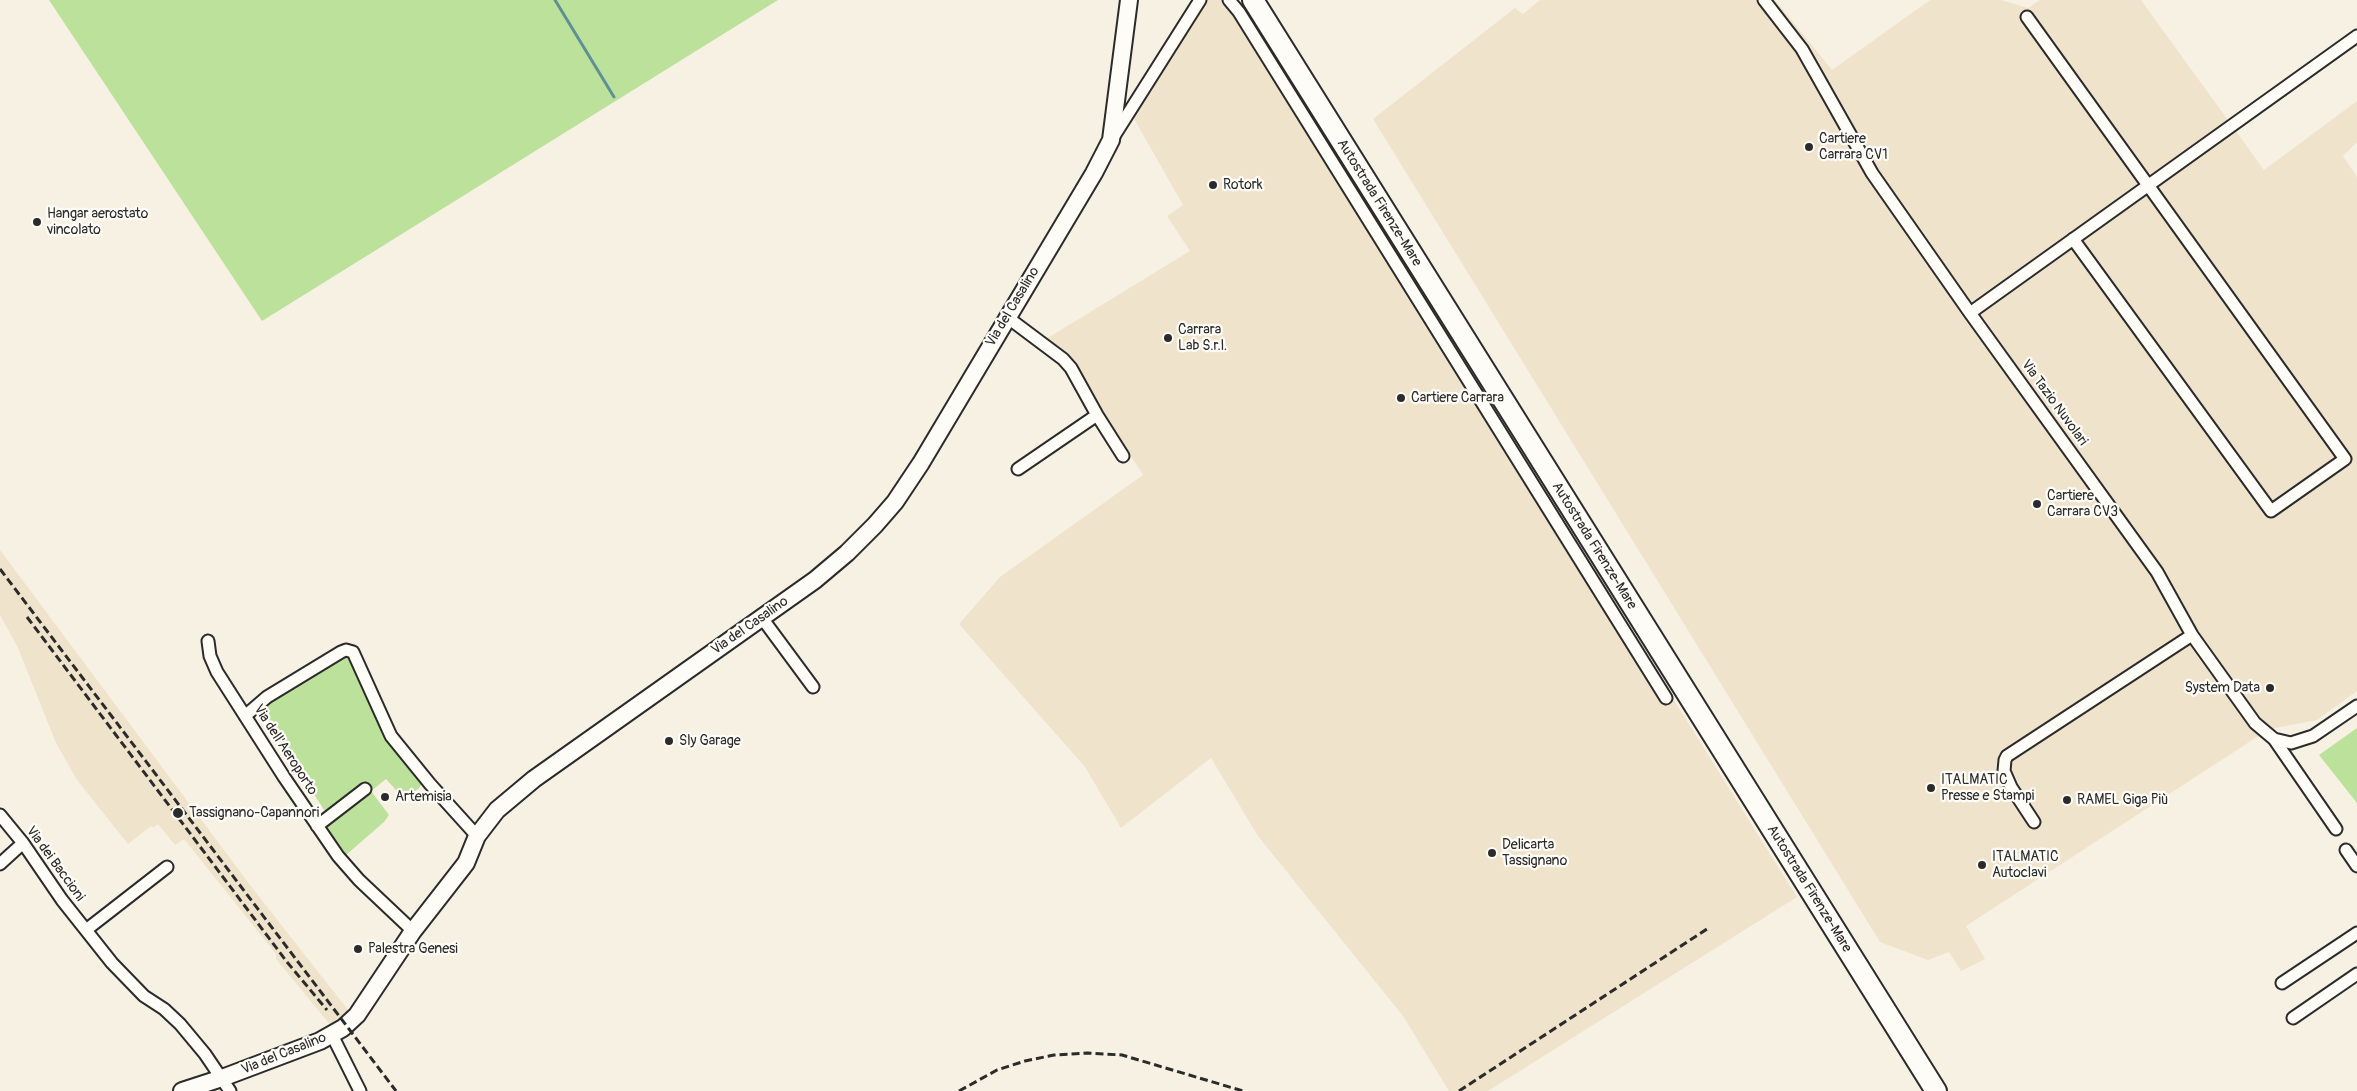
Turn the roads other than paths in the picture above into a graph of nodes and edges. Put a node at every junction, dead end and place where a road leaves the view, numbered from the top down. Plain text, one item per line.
1 (1129, 0) edge
2 (1200, 0) edge
3 (1229, 0) edge
4 (1253, 0) edge
5 (1269, 0) edge
6 (1764, 0) edge
7 (2027, 18) dead end
8 (2357, 36) edge
9 (1111, 140) junction
10 (2148, 185) junction
11 (2073, 238) junction
12 (1970, 313) junction
13 (1007, 317) junction
14 (1097, 416) junction
15 (1123, 456) dead end
16 (1018, 469) dead end
17 (762, 618) junction
18 (2192, 635) junction
19 (208, 640) dead end
20 (813, 687) dead end
21 (1666, 698) dead end
22 (2357, 706) edge
23 (245, 716) junction
24 (2274, 739) junction
25 (365, 789) dead end
26 (0, 815) edge
27 (2034, 822) dead end
28 (317, 826) junction
29 (2336, 830) dead end
30 (477, 836) junction
31 (23, 843) junction
32 (2346, 850) dead end
33 (0, 864) edge
34 (2357, 866) edge
35 (166, 867) dead end
36 (86, 930) junction
37 (414, 931) junction
38 (2357, 933) edge
39 (2357, 974) edge
40 (2282, 983) dead end
41 (2293, 1018) dead end
42 (332, 1035) junction
43 (226, 1085) edge
44 (182, 1091) edge
45 (360, 1091) edge
46 (1936, 1091) edge
47 (1951, 1091) edge

1 - 9 street, Via del Casalino
2 - 9 street
3 - 21 street
4 - 46 highway, Autostrada Firenze-Mare
5 - 47 highway, Autostrada Firenze-Mare
6 - 12 street, Via Tazio Nuvolari
7 - 10 street
8 - 10 street
9 - 13 street, Via del Casalino
10 - 11 street
10 - 11 street
11 - 12 street
12 - 18 street, Via Tazio Nuvolari
13 - 14 street
13 - 17 street, Via del Casalino
14 - 15 street
14 - 16 street
17 - 20 street
17 - 30 street, Via del Casalino
18 - 24 street, Via Tazio Nuvolari
18 - 27 street
19 - 23 street, Via dell'Aeroporto
22 - 24 street
23 - 28 street, Via dell'Aeroporto
23 - 30 street
24 - 29 street, Via Tazio Nuvolari
25 - 28 street
26 - 31 street, Via dei Baccioni
28 - 37 street, Via dell'Aeroporto
30 - 37 street, Via del Casalino
31 - 33 street
31 - 36 street, Via dei Baccioni
32 - 34 street
35 - 36 street
36 - 43 street, Via dei Baccioni
37 - 42 street, Via del Casalino
38 - 40 street
39 - 41 street
42 - 43 street, Via del Casalino
42 - 45 street
43 - 44 street, Via del Casalino

